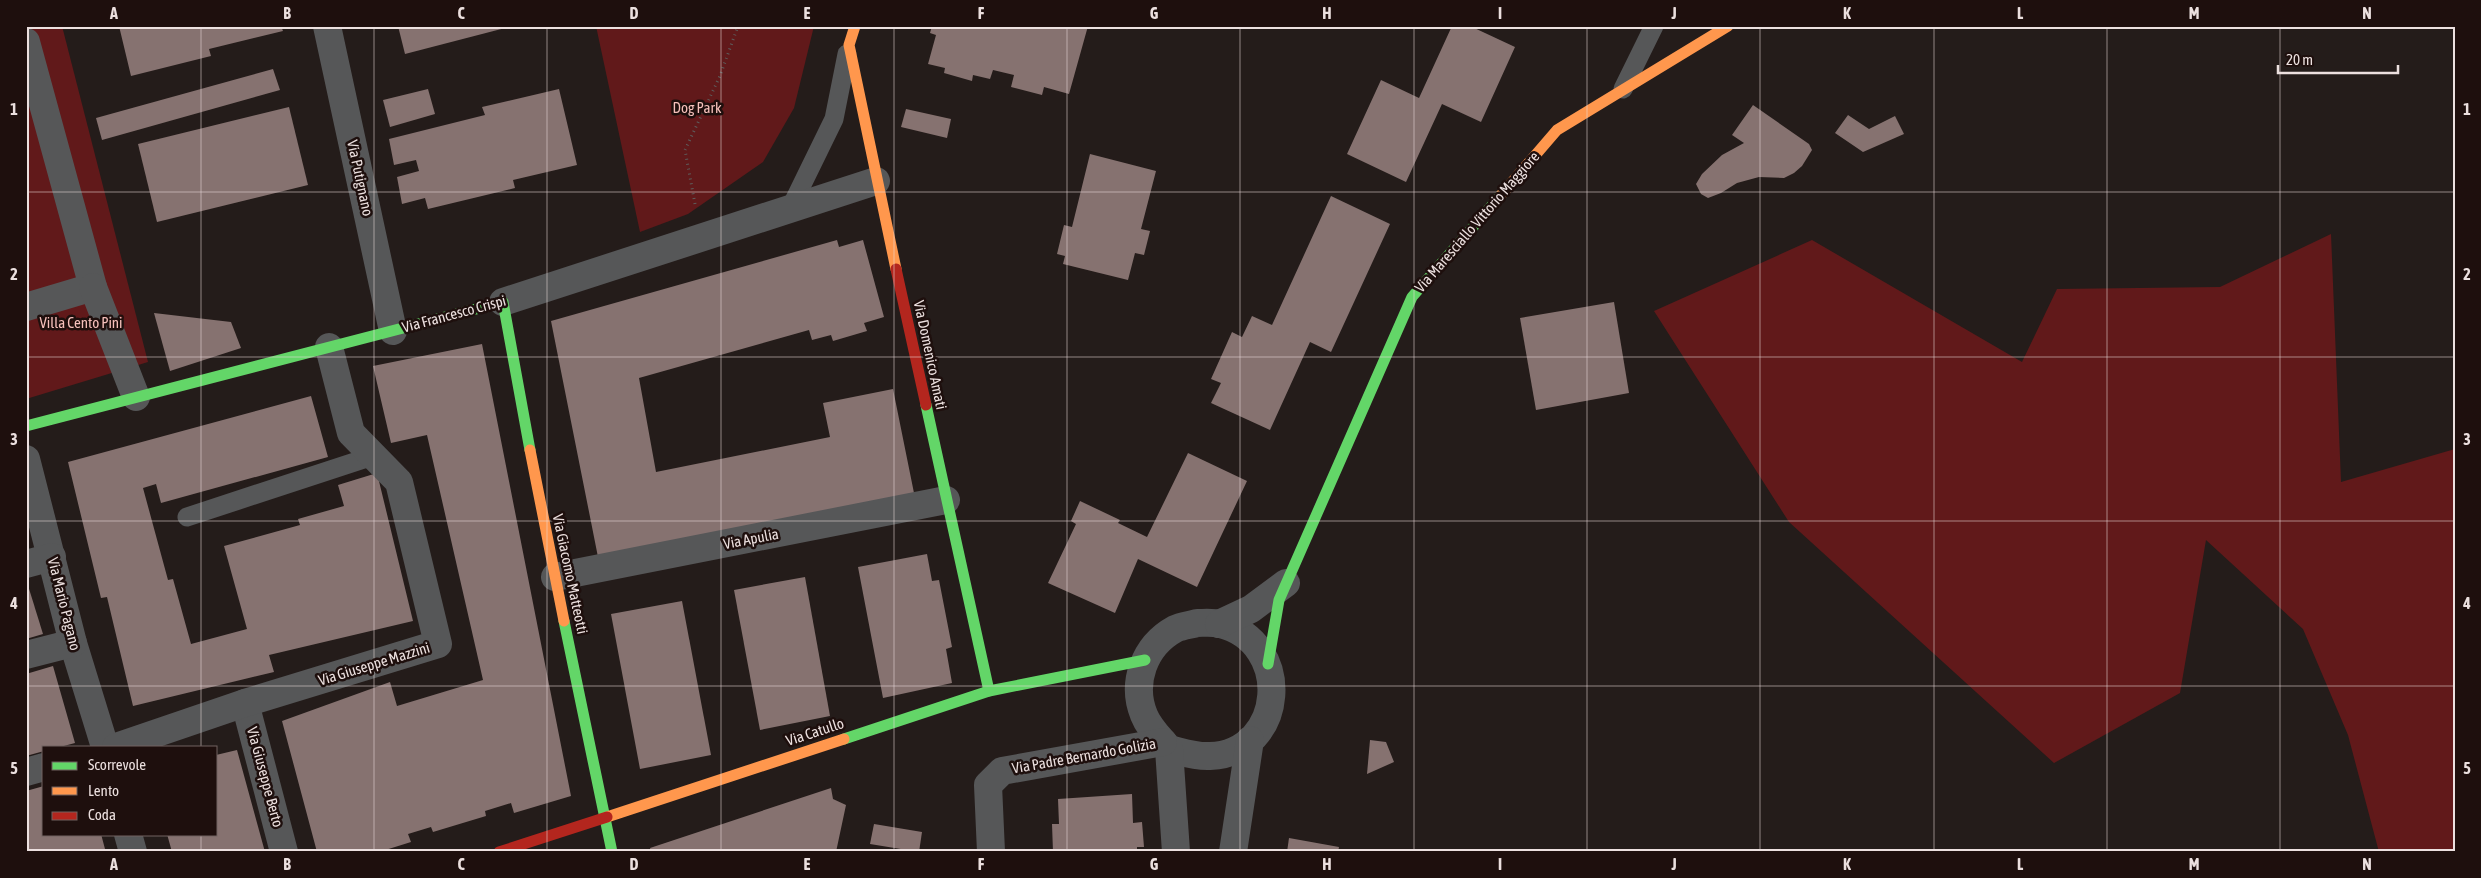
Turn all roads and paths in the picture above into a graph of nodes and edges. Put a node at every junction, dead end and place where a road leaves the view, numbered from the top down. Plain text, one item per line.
1 (327, 26) edge
2 (738, 26) edge
3 (855, 26) edge
4 (1654, 26) edge
5 (1728, 26) edge
6 (26, 42) edge
7 (849, 45) junction
8 (1622, 90) junction
9 (876, 181) junction
10 (790, 207) junction
11 (696, 208) dead end
12 (93, 287) junction
13 (503, 302) junction
14 (26, 307) edge
15 (393, 331) junction
16 (329, 347) junction
17 (136, 397) junction
18 (26, 426) edge
19 (373, 456) junction
20 (26, 460) edge
21 (946, 500) junction
22 (187, 517) dead end
23 (39, 561) edge
24 (555, 578) junction
25 (1286, 583) junction
26 (1219, 624) junction
27 (73, 643) junction
28 (26, 655) edge
29 (1145, 660) junction
30 (1268, 664) junction
31 (989, 691) junction
32 (245, 703) junction
33 (1250, 740) junction
34 (104, 746) edge
35 (119, 746) edge
36 (1166, 746) junction
37 (42, 768) edge
38 (26, 772) edge
39 (604, 816) junction
40 (129, 836) edge
41 (540, 845) edge
42 (133, 852) edge
43 (284, 852) edge
44 (499, 852) edge
45 (612, 852) edge
46 (991, 852) edge
47 (1176, 852) edge
48 (1233, 852) edge

1 - 15 street, Via Putignano
2 - 11 path
3 - 7 street, Via Domenico Amati
4 - 8 lane
5 - 8 street, Via Maresciallo Vittorio Maggiore
6 - 12 street
7 - 9 street, Via Domenico Amati
7 - 10 lane
8 - 25 street, Via Maresciallo Vittorio Maggiore
9 - 10 street, Via Francesco Crispi
9 - 21 street, Via Domenico Amati
10 - 13 street, Via Francesco Crispi
12 - 14 street
12 - 17 street
13 - 15 street, Via Francesco Crispi
13 - 24 street, Via Giacomo Matteotti
15 - 16 street, Via Francesco Crispi
16 - 17 street, Via Francesco Crispi
16 - 19 street, Via Giuseppe Mazzini
17 - 18 street, Via Francesco Crispi
19 - 22 lane
19 - 32 street, Via Giuseppe Mazzini
20 - 23 street, Via Mario Pagano
21 - 24 street, Via Apulia
21 - 31 street, Via Domenico Amati
23 - 27 street, Via Mario Pagano
24 - 39 street, Via Giacomo Matteotti
25 - 26 street, Via Maresciallo Vittorio Maggiore
25 - 30 street, Via Maresciallo Vittorio Maggiore
26 - 29 street
26 - 30 street
27 - 28 street
27 - 34 street, Via Mario Pagano
29 - 31 street, Via Catullo
29 - 36 street
30 - 33 street
31 - 39 street, Via Catullo
32 - 35 street, Via Giuseppe Mazzini
32 - 43 street, Via Giuseppe Berto
33 - 36 street
33 - 48 street
36 - 46 street, Via Padre Bernardo Golizia
36 - 47 street
37 - 38 street
39 - 41 street, Via Catullo
39 - 45 street, Via Giacomo Matteotti
40 - 42 street
41 - 44 street, Via Catullo

